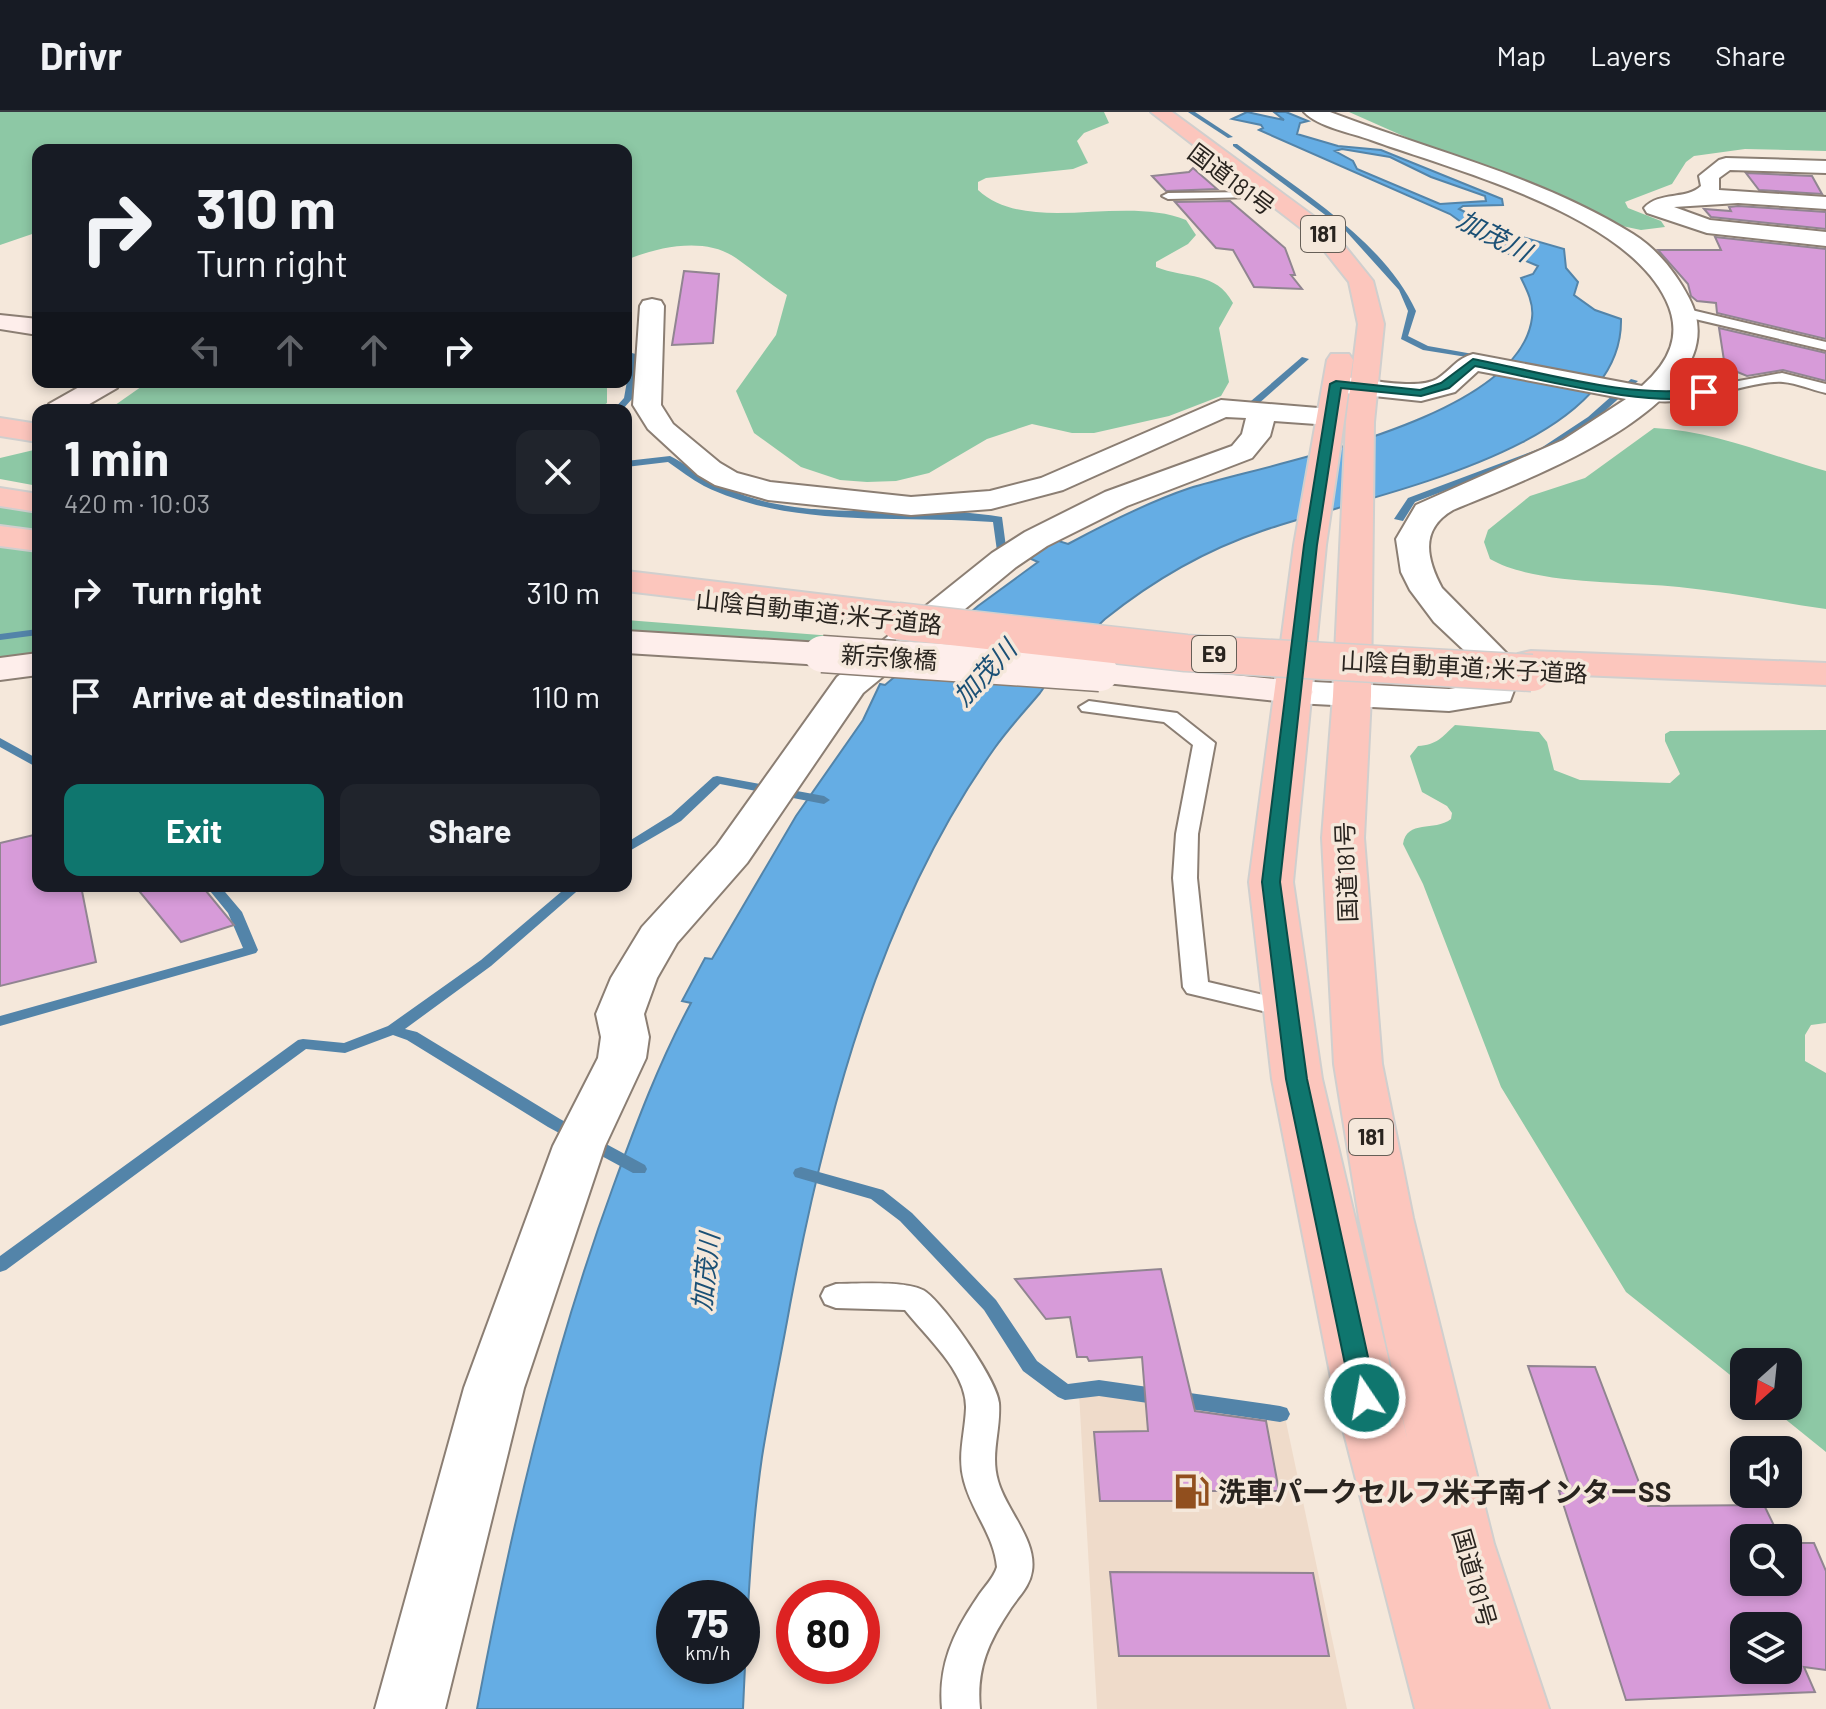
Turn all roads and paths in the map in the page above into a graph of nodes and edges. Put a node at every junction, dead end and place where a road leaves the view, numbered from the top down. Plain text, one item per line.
1 (1141, 112) edge
2 (1160, 112) edge
3 (1313, 112) edge
4 (1826, 167) edge
5 (1251, 195) junction
6 (1168, 196) dead end
7 (1703, 196) junction
8 (1826, 203) edge
9 (1826, 239) edge
10 (1629, 241) junction
11 (1659, 243) dead end
12 (1689, 244) dead end
13 (1826, 255) edge
14 (1334, 285) dead end
15 (644, 303) edge
16 (1683, 312) junction
17 (0, 322) edge
18 (32, 326) edge
19 (1342, 337) dead end
20 (1826, 346) edge
21 (1349, 386) junction
22 (97, 388) edge
23 (1826, 389) edge
24 (1637, 394) junction
25 (69, 404) edge
26 (1262, 411) junction
27 (1329, 420) junction
28 (0, 489) edge
29 (32, 495) edge
30 (0, 497) edge
31 (32, 502) edge
32 (0, 536) edge
33 (32, 540) edge
34 (1332, 547) junction
35 (632, 582) edge
36 (632, 592) edge
37 (632, 610) edge
38 (896, 622) junction
39 (632, 642) edge
40 (32, 665) edge
41 (1532, 667) junction
42 (0, 669) edge
43 (1826, 674) edge
44 (1826, 685) edge
45 (1094, 690) junction
46 (1295, 692) junction
47 (1352, 696) junction
48 (1288, 1009) junction
49 (836, 1296) dead end
50 (410, 1709) edge
51 (961, 1709) edge
52 (1450, 1709) edge
53 (1514, 1709) edge

1 - 5 highway, 国道181号 / 181
2 - 21 highway, 国道181号 / 181
3 - 10 street
4 - 7 street
5 - 6 lane
5 - 14 highway, 国道181号 / 181
7 - 8 street
7 - 9 street
10 - 11 street
10 - 16 street
12 - 13 street
15 - 26 street
16 - 20 lane
16 - 24 street
17 - 18 street
19 - 21 highway, 国道181号 / 181
21 - 24 street
21 - 27 highway, 国道181号 / 181
21 - 34 highway, 国道181号 / 181
22 - 25 street
23 - 24 lane
24 - 47 street
26 - 27 street
26 - 50 street
27 - 34 highway, 国道181号 / 181
28 - 29 highway
30 - 31 highway
32 - 33 highway
34 - 46 highway, 国道181号 / 181
34 - 47 highway, 国道181号 / 181
35 - 38 highway, 山陰自動車道;米子道路 / E9
36 - 38 highway, 山陰自動車道;米子道路 / E9
37 - 38 highway
38 - 41 highway, 山陰自動車道;米子道路 / E9
38 - 41 highway, 山陰自動車道;米子道路 / E9, bridge
39 - 45 street, 新宗像橋, bridge
40 - 42 street
41 - 43 highway, 山陰自動車道;米子道路 / E9
41 - 44 highway, 山陰自動車道;米子道路 / E9
45 - 46 street, 新宗像橋
45 - 48 lane
46 - 47 street
46 - 48 highway, 国道181号 / 181
47 - 53 highway, 国道181号 / 181
48 - 52 highway, 国道181号 / 181
49 - 51 lane

